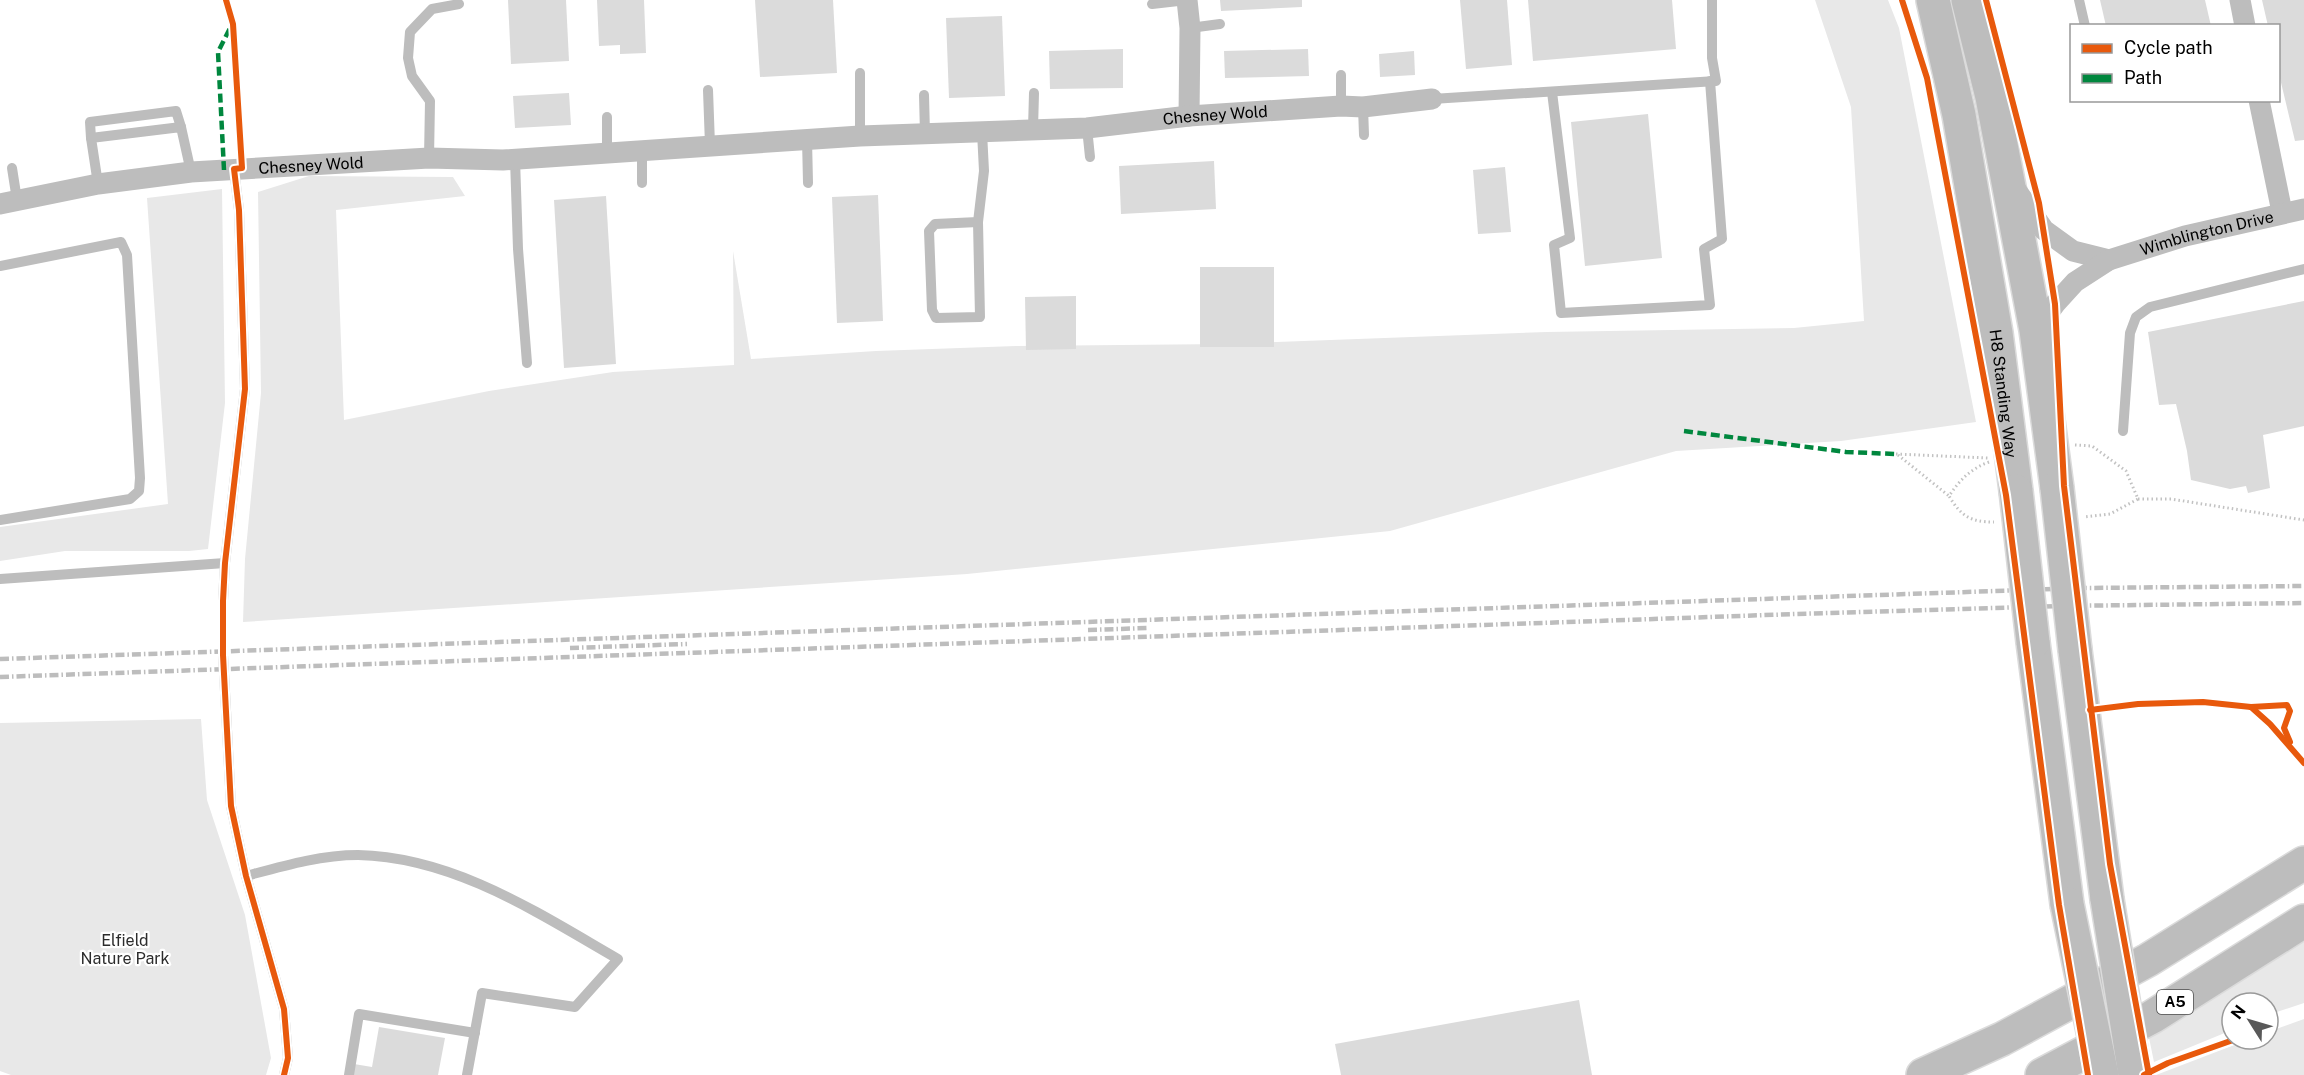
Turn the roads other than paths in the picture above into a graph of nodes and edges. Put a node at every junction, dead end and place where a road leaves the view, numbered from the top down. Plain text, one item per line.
1 (1187, 0) edge
2 (1712, 0) edge
3 (1933, 0) edge
4 (1968, 0) edge
5 (2079, 0) edge
6 (2240, 0) edge
7 (459, 4) dead end
8 (1152, 4) dead end
9 (1220, 24) dead end
10 (2085, 24) edge
11 (2245, 24) edge
12 (1190, 28) junction
13 (860, 73) dead end
14 (1341, 75) dead end
15 (1710, 81) junction
16 (708, 90) dead end
17 (1552, 92) junction
18 (1034, 93) dead end
19 (924, 95) dead end
20 (1432, 99) joint
21 (2259, 102) edge
22 (1341, 106) junction
23 (1363, 107) junction
24 (607, 117) dead end
25 (1189, 117) junction
26 (181, 127) junction
27 (1087, 128) junction
28 (1033, 129) junction
29 (982, 132) junction
30 (925, 134) junction
31 (1364, 135) dead end
32 (860, 136) junction
33 (91, 138) junction
34 (807, 139) junction
35 (710, 145) junction
36 (642, 150) junction
37 (607, 153) junction
38 (1090, 157) dead end
39 (429, 158) junction
40 (515, 159) junction
41 (12, 168) dead end
42 (234, 169) junction
43 (191, 171) junction
44 (2007, 176) junction
45 (642, 183) dead end
46 (808, 183) dead end
47 (98, 184) junction
48 (8, 202) edge
49 (2304, 209) edge
50 (2282, 212) junction
51 (978, 222) junction
52 (2109, 260) junction
53 (0, 266) edge
54 (2304, 269) edge
55 (2036, 330) junction
56 (526, 363) dead end
57 (2123, 431) dead end
58 (0, 520) edge
59 (225, 563) junction
60 (0, 579) edge
61 (2304, 863) edge
62 (246, 876) junction
63 (2304, 921) edge
64 (475, 1033) junction
65 (284, 1075) edge
66 (349, 1075) edge
67 (467, 1075) edge
68 (1923, 1075) edge
69 (2042, 1075) edge
70 (2102, 1075) edge
71 (2135, 1075) edge

1 - 8 lane
1 - 12 street
2 - 15 lane
3 - 70 highway, H8 Standing Way, bridge
4 - 44 highway
5 - 10 lane
6 - 11 street
7 - 39 lane
9 - 12 lane
12 - 25 street
13 - 32 lane
14 - 22 lane
15 - 17 lane
15 - 17 lane
16 - 35 lane
17 - 20 lane
18 - 28 lane
19 - 30 lane
20 - 23 street, Chesney Wold
21 - 50 street
22 - 23 street, Chesney Wold
22 - 25 street, Chesney Wold
23 - 31 lane
24 - 37 lane
25 - 27 street, Chesney Wold
26 - 33 lane
26 - 33 lane
26 - 43 lane
27 - 28 street, Chesney Wold
27 - 38 lane
28 - 29 street, Chesney Wold
29 - 30 street, Chesney Wold
29 - 51 lane
30 - 32 street, Chesney Wold
32 - 34 street, Chesney Wold
33 - 47 lane
34 - 35 street, Chesney Wold
34 - 46 lane
35 - 36 street, Chesney Wold
36 - 37 street, Chesney Wold
36 - 45 lane
37 - 40 street, Chesney Wold
39 - 40 street, Chesney Wold
39 - 42 street, Chesney Wold
40 - 56 lane
41 - 48 lane, Chesney Wold
42 - 43 street, Chesney Wold
42 - 59 lane
43 - 47 street, Chesney Wold
44 - 52 street
44 - 55 highway
47 - 48 street, Chesney Wold
49 - 50 street, Wimblington Drive
50 - 52 street, Wimblington Drive
51 - 51 lane
52 - 55 street, Wimblington Drive
53 - 58 lane
54 - 57 lane
55 - 71 highway, bridge
59 - 60 lane
59 - 62 lane, bridge
61 - 68 highway
62 - 64 lane
62 - 65 lane
63 - 69 highway, A5
64 - 66 lane
64 - 67 lane

